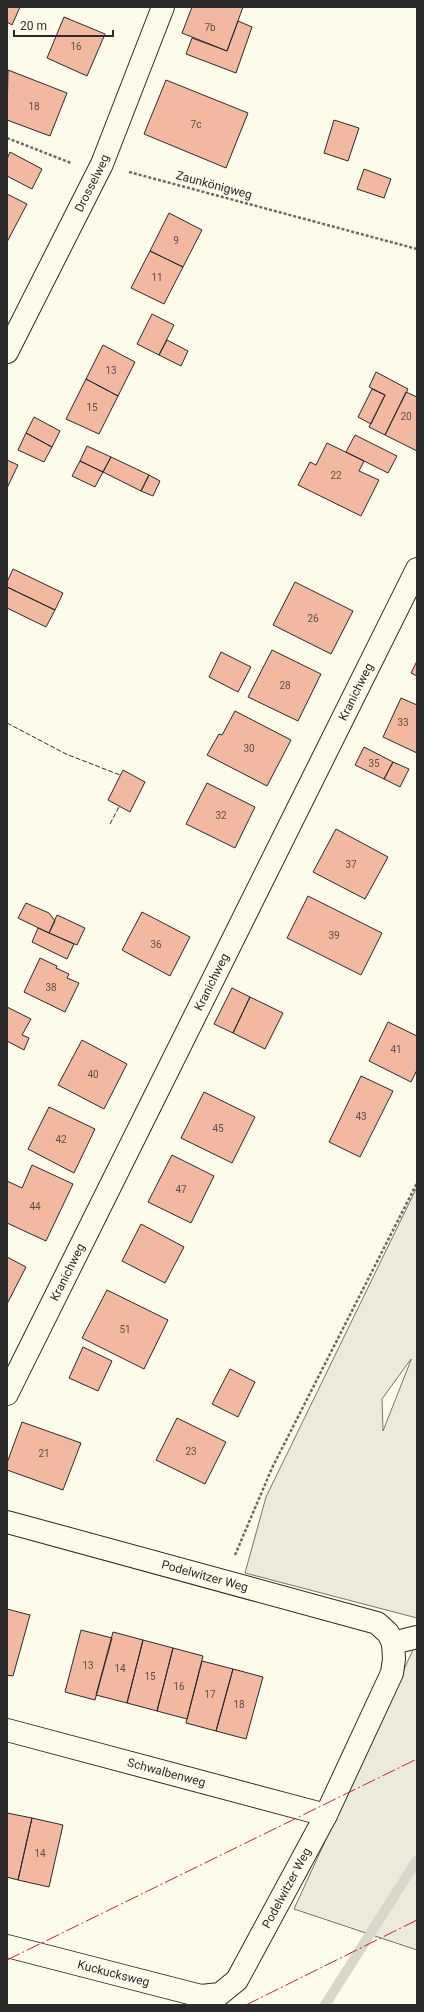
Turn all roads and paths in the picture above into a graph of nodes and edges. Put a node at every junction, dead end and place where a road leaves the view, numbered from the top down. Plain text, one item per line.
1 (163, 7) edge
2 (7, 138) edge
3 (102, 164) junction
4 (417, 249) edge
5 (7, 352) edge
6 (417, 570) edge
7 (417, 1183) edge
8 (7, 1394) edge
9 (7, 1522) edge
10 (224, 1581) junction
11 (417, 1637) edge
12 (393, 1643) junction
13 (7, 1730) edge
14 (326, 1815) junction
15 (7, 1946) edge
16 (220, 1994) joint

1 - 3 street, Drosselweg
2 - 3 path, Zaunkönigweg
3 - 4 path, Zaunkönigweg
3 - 5 street, Drosselweg
6 - 8 street, Kranichweg
7 - 10 path
9 - 10 street, Podelwitzer Weg
10 - 12 street, Podelwitzer Weg
11 - 12 street
12 - 14 street, Podelwitzer Weg
13 - 14 street, Schwalbenweg
14 - 16 street, Podelwitzer Weg
15 - 16 street, Kuckucksweg

